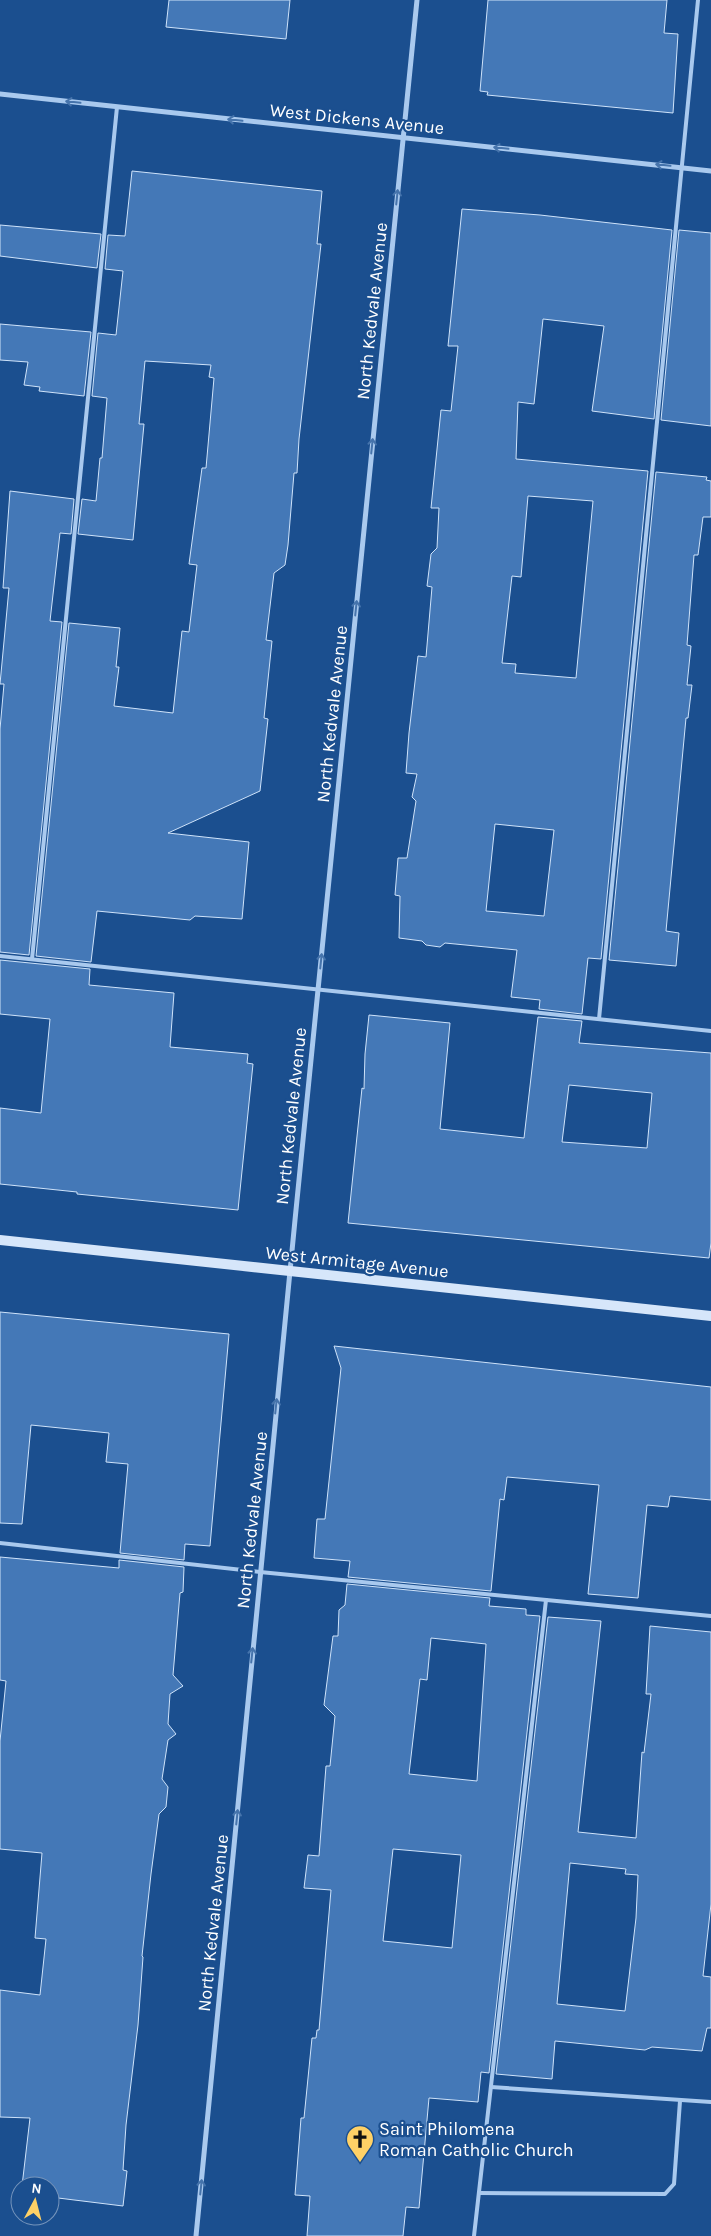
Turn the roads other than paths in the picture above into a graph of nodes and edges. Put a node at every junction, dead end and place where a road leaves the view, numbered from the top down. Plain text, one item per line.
1 (417, 0) edge
2 (698, 0) edge
3 (0, 94) edge
4 (117, 107) junction
5 (403, 138) junction
6 (682, 168) junction
7 (711, 171) edge
8 (0, 956) edge
9 (32, 959) junction
10 (318, 990) junction
11 (599, 1019) junction
12 (711, 1031) edge
13 (0, 1240) edge
14 (290, 1270) junction
15 (711, 1316) edge
16 (0, 1543) edge
17 (260, 1572) junction
18 (546, 1600) junction
19 (711, 1616) edge
20 (491, 2087) junction
21 (680, 2101) junction
22 (711, 2102) edge
23 (478, 2193) junction
24 (196, 2236) edge
25 (474, 2236) edge

1 - 5 street, North Kedvale Avenue
2 - 6 lane
4 -> 3 street, West Dickens Avenue
5 -> 4 street, West Dickens Avenue
4 - 9 lane
6 -> 5 street, West Dickens Avenue
10 -> 5 street, North Kedvale Avenue
6 - 7 street, West Dickens Avenue
6 - 11 lane
8 - 9 lane
9 - 10 lane
10 - 11 lane
10 - 14 street, North Kedvale Avenue
11 - 12 lane
13 - 14 main road, West Armitage Avenue
14 - 15 main road, West Armitage Avenue
17 -> 14 street, North Kedvale Avenue
16 - 17 lane
17 - 18 lane
24 -> 17 street, North Kedvale Avenue
18 - 19 lane
18 - 20 lane
20 - 21 lane
20 - 23 lane
21 - 22 lane
21 - 23 lane
23 - 25 lane

